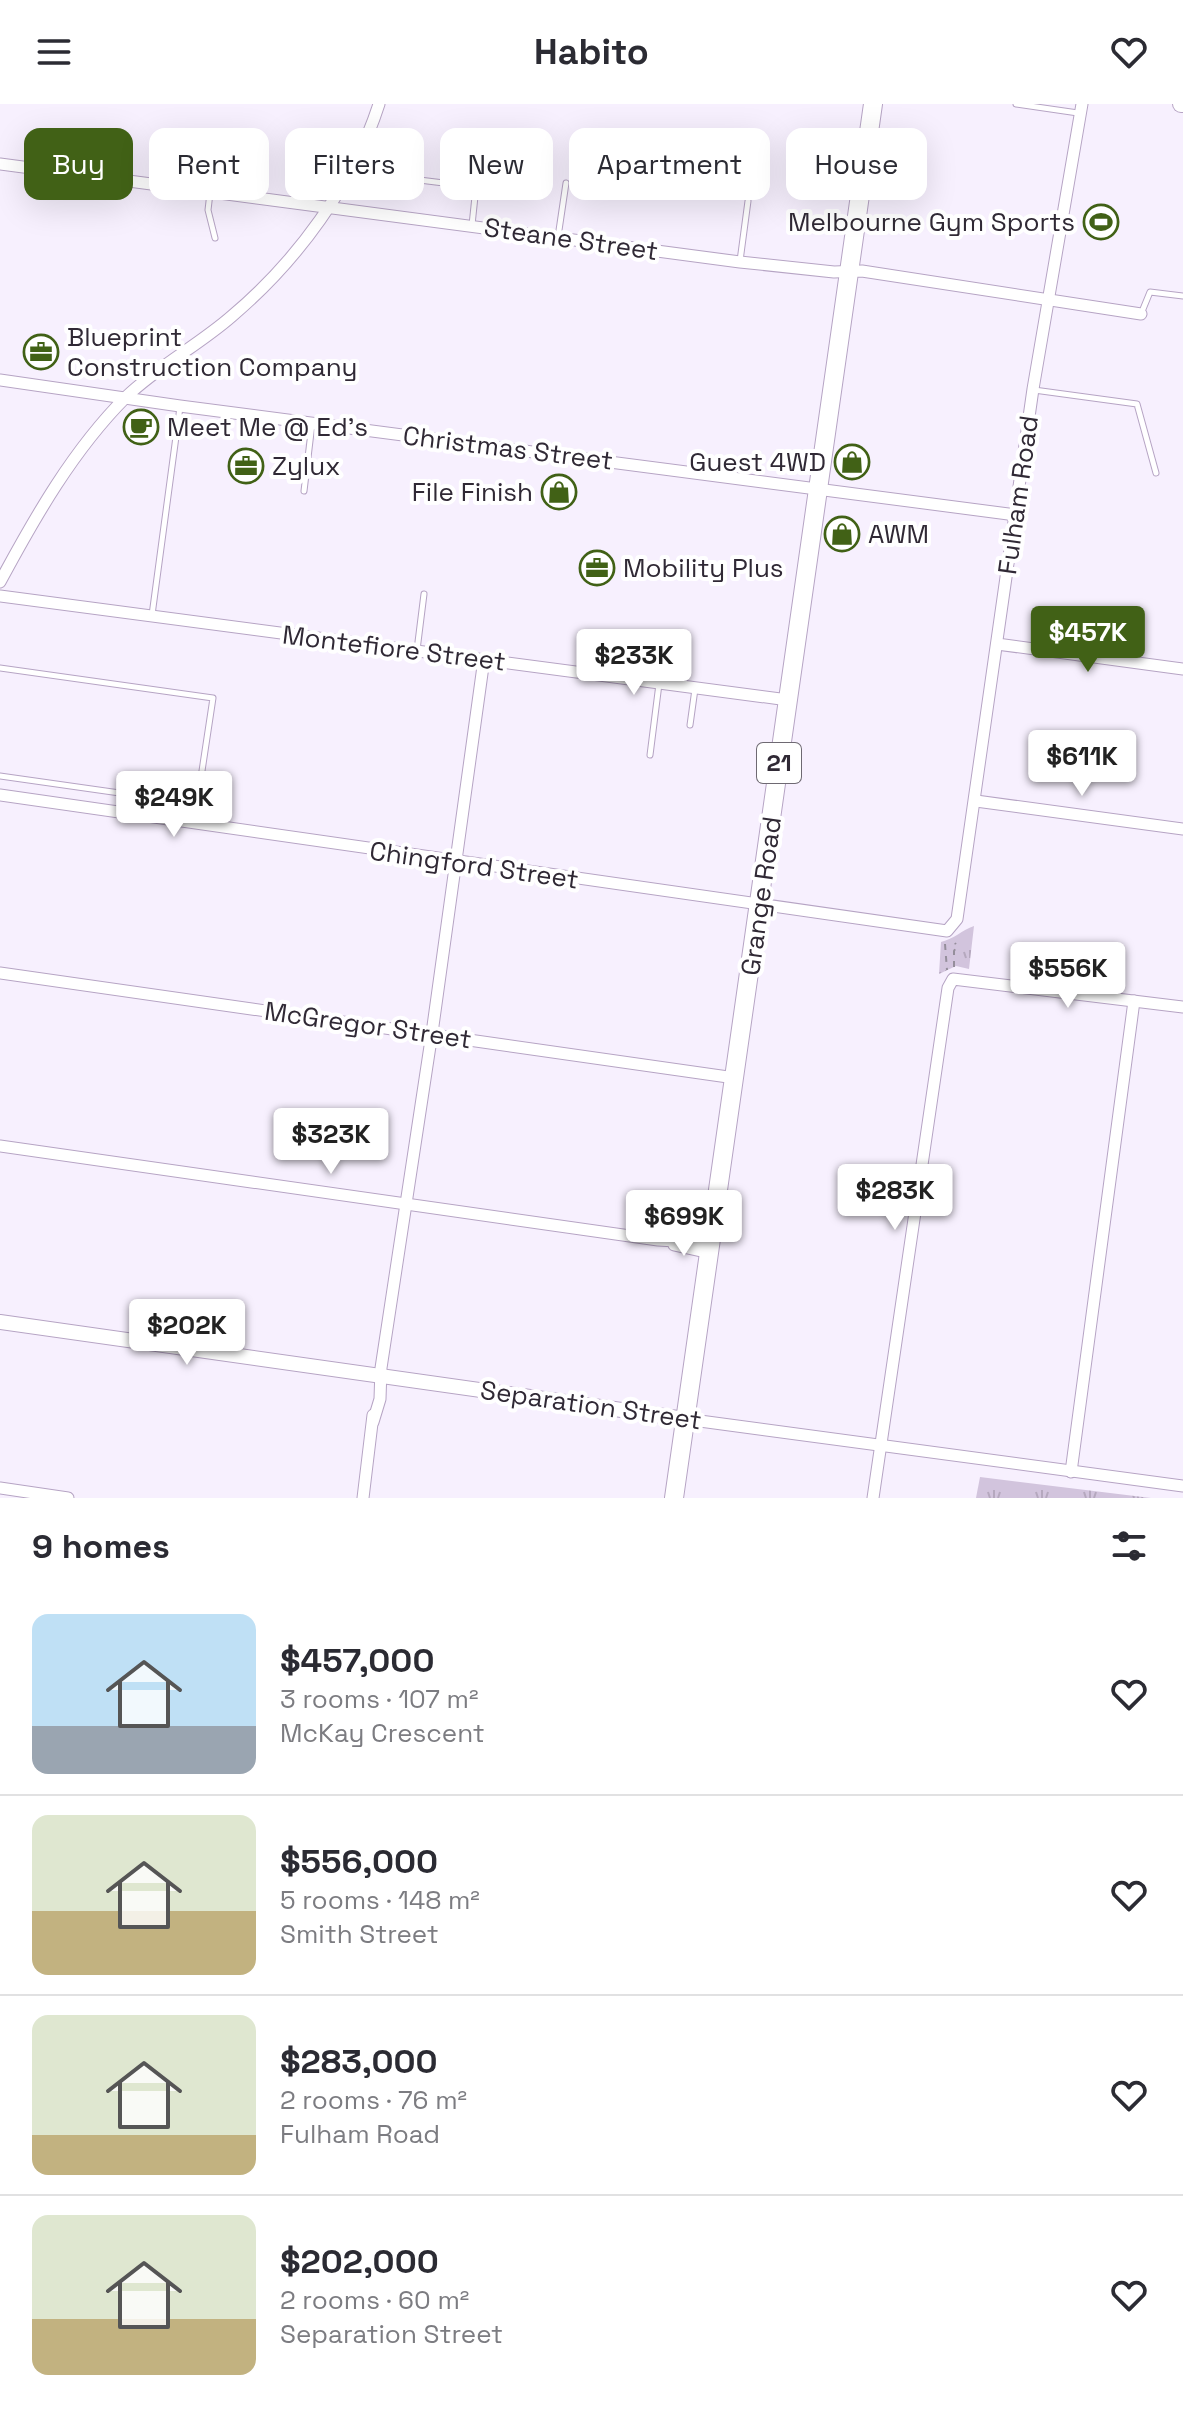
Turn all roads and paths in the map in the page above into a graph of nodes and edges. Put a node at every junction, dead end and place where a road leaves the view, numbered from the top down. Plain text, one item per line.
1 (379, 104) edge
2 (860, 104) edge
3 (873, 104) edge
4 (1016, 104) edge
5 (1081, 109) edge
6 (369, 128) edge
7 (862, 128) edge
8 (870, 128) edge
9 (0, 164) edge
10 (424, 181) edge
11 (566, 183) dead end
12 (149, 184) edge
13 (209, 200) edge
14 (269, 200) edge
15 (332, 200) edge
16 (859, 200) edge
17 (748, 201) dead end
18 (328, 207) junction
19 (471, 226) junction
20 (215, 238) dead end
21 (558, 238) junction
22 (740, 262) junction
23 (849, 272) junction
24 (1183, 296) edge
25 (1047, 300) junction
26 (1141, 314) joint
27 (0, 380) edge
28 (1033, 389) junction
29 (127, 397) junction
30 (180, 406) junction
31 (312, 423) junction
32 (1156, 473) dead end
33 (818, 489) junction
34 (304, 491) dead end
35 (1016, 515) junction
36 (0, 582) edge
37 (424, 594) dead end
38 (0, 596) edge
39 (152, 616) junction
40 (997, 644) junction
41 (417, 651) junction
42 (484, 659) junction
43 (0, 668) edge
44 (1183, 669) edge
45 (659, 683) junction
46 (695, 688) junction
47 (788, 700) junction
48 (690, 725) dead end
49 (650, 755) dead end
50 (0, 776) edge
51 (0, 795) edge
52 (976, 801) junction
53 (1183, 829) edge
54 (456, 863) junction
55 (759, 906) junction
56 (947, 931) junction
57 (0, 973) edge
58 (953, 979) junction
59 (1134, 1001) junction
60 (1183, 1007) edge
61 (432, 1033) junction
62 (735, 1078) junction
63 (0, 1146) edge
64 (407, 1204) junction
65 (711, 1248) junction
66 (0, 1322) edge
67 (380, 1375) junction
68 (685, 1419) junction
69 (882, 1446) junction
70 (1071, 1472) junction
71 (1183, 1486) edge
72 (0, 1488) edge
73 (68, 1498) edge
74 (363, 1498) edge
75 (674, 1498) edge
76 (873, 1498) edge

1 - 6 street
2 - 7 main road
3 - 8 main road, Grange Road / 21
4 - 5 lane
5 - 25 street, Fulham Road
9 - 12 street, Steane Street
10 - 19 lane
11 - 21 lane
13 - 20 lane
14 - 18 street, Steane Street
15 - 18 street
16 - 23 main road, Grange Road / 21
17 - 22 lane
18 - 19 street, Steane Street
18 - 29 street
19 - 21 street, Steane Street
21 - 22 street, Steane Street
22 - 23 street, Steane Street
23 - 25 street, Steane Street
23 - 33 main road, Grange Road / 21
24 - 26 lane
25 - 26 street, Steane Street
25 - 28 street, Fulham Road
27 - 29 street, Christmas Street
28 - 32 lane
28 - 35 street, Fulham Road
29 - 30 street, Christmas Street
29 - 36 street
30 - 31 street, Christmas Street
30 - 39 lane
31 - 33 street, Christmas Street
31 - 34 lane
33 - 35 street, Christmas Street
33 - 47 main road, Grange Road / 21
35 - 40 street, Fulham Road
37 - 41 lane
38 - 39 street, Montefiore Street
39 - 41 street, Montefiore Street
40 - 44 street
40 - 52 street, Fulham Road
41 - 42 street, Montefiore Street
42 - 45 street, Montefiore Street
42 - 54 street
43 - 50 lane
45 - 46 street, Montefiore Street
45 - 49 lane
46 - 47 street, Montefiore Street
46 - 48 lane
47 - 55 main road, Grange Road / 21
51 - 54 street, Chingford Street
52 - 53 street
52 - 56 street, Fulham Road
54 - 55 street, Chingford Street
54 - 61 street
55 - 56 street, Chingford Street
55 - 62 main road, Grange Road / 21
56 - 58 path
56 - 58 path
57 - 61 street, McGregor Street
58 - 59 street
58 - 69 street
59 - 60 street
59 - 70 street
61 - 62 street, McGregor Street
61 - 64 street
62 - 65 main road, Grange Road / 21
63 - 64 street
64 - 65 street
64 - 67 street
65 - 68 main road, Grange Road / 21
66 - 67 street, Separation Street
67 - 68 street, Separation Street
67 - 74 street
68 - 69 street, Separation Street
68 - 75 main road, Grange Road / 21
69 - 70 street, Separation Street
69 - 76 street
70 - 71 street, Separation Street
72 - 73 street

